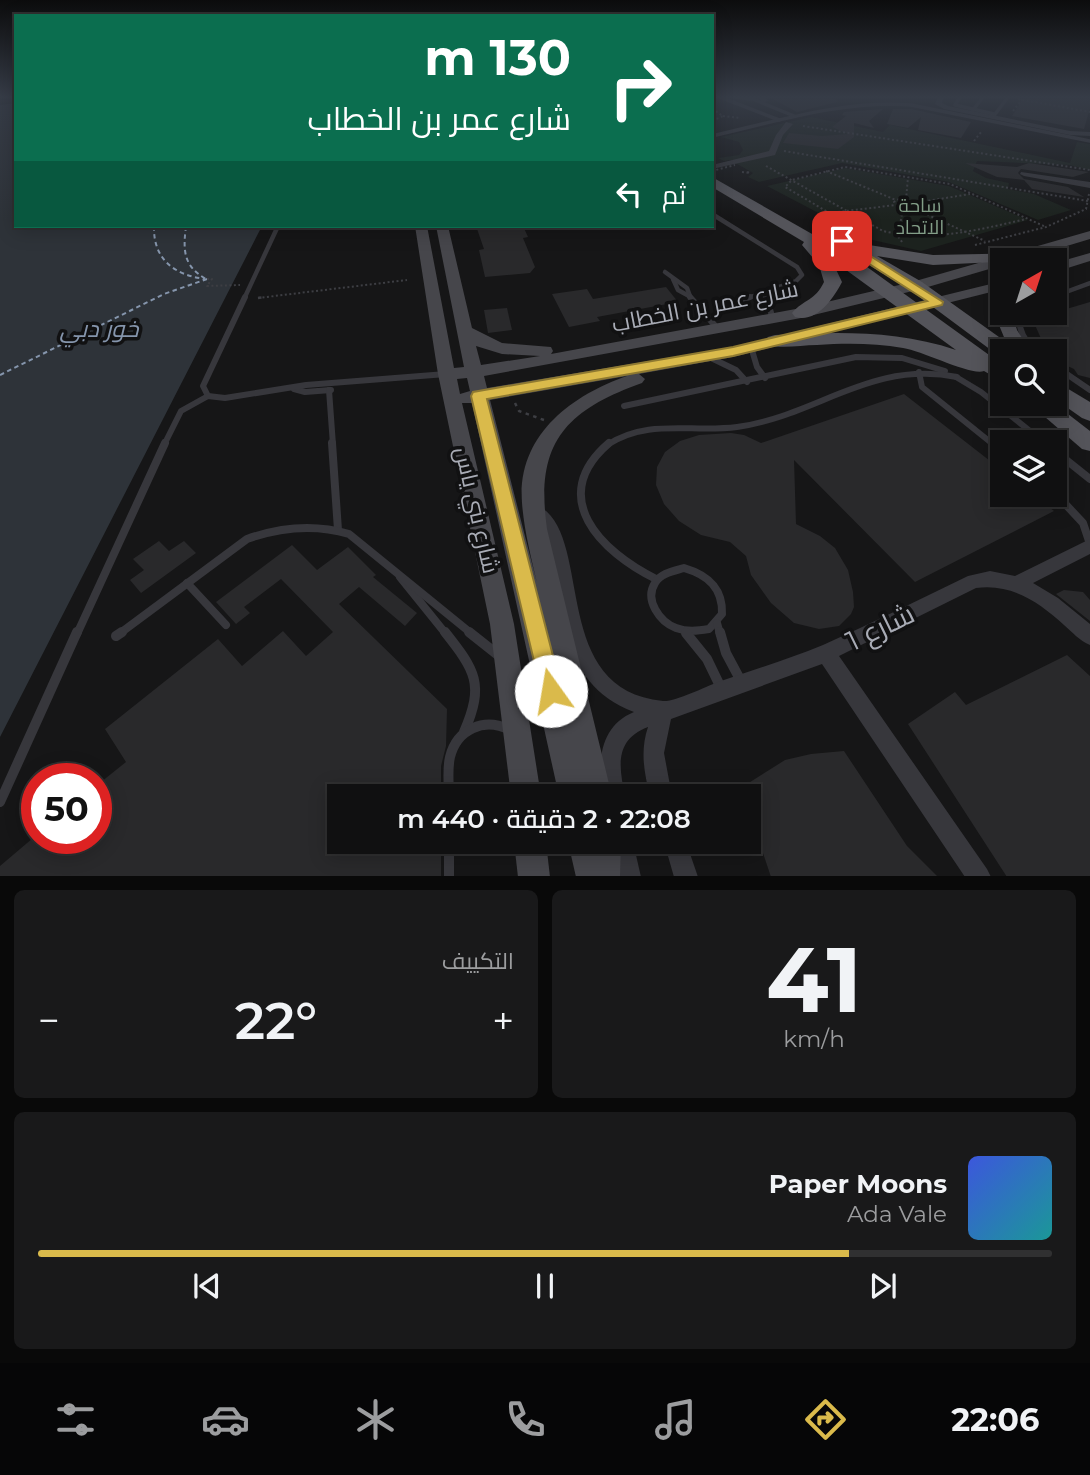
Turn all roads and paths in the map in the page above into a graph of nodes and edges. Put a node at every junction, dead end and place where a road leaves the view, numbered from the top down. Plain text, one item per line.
1 (782, 138) edge
2 (895, 138) edge
3 (773, 149) junction
4 (751, 158) junction
5 (735, 165) dead end
6 (714, 168) edge
7 (714, 169) edge
8 (714, 170) edge
9 (1090, 170) edge
10 (826, 171) junction
11 (919, 173) junction
12 (1024, 174) dead end
13 (908, 177) junction
14 (917, 178) junction
15 (792, 180) junction
16 (714, 182) edge
17 (1090, 185) edge
18 (971, 194) junction
19 (896, 200) junction
20 (906, 200) junction
21 (1089, 201) edge
22 (915, 203) junction
23 (895, 205) junction
24 (903, 208) junction
25 (915, 209) junction
26 (844, 210) junction
27 (827, 213) junction
28 (714, 215) edge
29 (1026, 219) junction
30 (1046, 227) junction
31 (277, 228) edge
32 (421, 228) edge
33 (442, 228) edge
34 (967, 231) junction
35 (799, 232) junction
36 (1090, 235) edge
37 (898, 236) junction
38 (870, 237) dead end
39 (842, 241) junction
40 (986, 242) junction
41 (892, 244) dead end
42 (966, 247) dead end
43 (1045, 248) edge
44 (990, 257) edge
45 (1090, 257) edge
46 (990, 264) edge
47 (1068, 264) edge
48 (665, 272) dead end
49 (215, 273) dead end
50 (407, 280) dead end
51 (1090, 284) edge
52 (250, 285) junction
53 (916, 286) junction
54 (990, 288) edge
55 (764, 292) junction
56 (893, 292) junction
57 (1068, 292) edge
58 (244, 299) junction
59 (937, 302) junction
60 (722, 307) dead end
61 (913, 308) junction
62 (801, 313) junction
63 (773, 319) junction
64 (463, 329) junction
65 (718, 329) junction
66 (698, 333) junction
67 (990, 340) edge
68 (775, 341) junction
69 (623, 347) junction
70 (751, 347) junction
71 (709, 356) junction
72 (990, 365) edge
73 (919, 372) junction
74 (611, 373) junction
75 (447, 374) junction
76 (1067, 374) edge
77 (990, 375) edge
78 (957, 377) junction
79 (765, 378) junction
80 (747, 382) junction
81 (348, 384) junction
82 (476, 384) junction
83 (294, 389) junction
84 (329, 390) junction
85 (1090, 390) edge
86 (208, 396) junction
87 (1067, 397) edge
88 (453, 400) junction
89 (624, 406) dead end
90 (1090, 413) edge
91 (1056, 416) edge
92 (1029, 430) edge
93 (990, 442) edge
94 (1090, 443) edge
95 (1067, 460) edge
96 (1090, 478) edge
97 (1067, 506) edge
98 (532, 509) junction
99 (338, 530) junction
100 (1090, 545) edge
101 (388, 563) junction
102 (656, 579) junction
103 (187, 583) junction
104 (1016, 584) junction
105 (718, 622) junction
106 (226, 625) dead end
107 (686, 633) junction
108 (116, 636) dead end
109 (1090, 636) edge
110 (826, 653) junction
111 (510, 669) junction
112 (742, 684) junction
113 (722, 691) junction
114 (664, 711) junction
115 (464, 732) junction
116 (519, 738) junction
117 (449, 784) edge
118 (525, 784) edge
119 (571, 784) edge
120 (594, 784) edge
121 (612, 784) edge
122 (657, 784) edge
123 (0, 802) edge
124 (449, 854) edge
125 (587, 854) edge
126 (605, 854) edge
127 (624, 854) edge
128 (679, 854) edge
129 (449, 876) edge
130 (592, 876) edge
131 (604, 876) edge
132 (629, 876) edge
133 (686, 876) edge
134 (978, 876) edge

1 - 3 street
2 - 9 path
3 - 4 street
3 - 11 path
4 - 6 street
4 - 15 path
5 - 7 path, bridge
8 - 39 main road
10 - 13 path
10 - 15 path
10 - 19 path
11 - 14 path
11 - 21 path
12 - 17 street
13 - 14 path
13 - 20 path
14 - 18 path
15 - 26 path
15 - 27 path
16 - 35 main road
17 - 21 path
18 - 22 path
18 - 29 path
19 - 20 path
19 - 23 path
20 - 22 path
21 - 30 path
22 - 25 path
23 - 24 path
23 - 26 path
24 - 25 path
24 - 37 path
25 - 34 path
26 - 27 path
26 - 37 path
27 - 38 path
28 - 55 lane
29 - 30 path
29 - 34 path
30 - 40 path
31 - 52 lane
32 - 75 main road, شارع بني ياس
33 - 64 main road, شارع بني ياس
34 - 37 path
34 - 40 path
35 - 56 main road
35 - 62 main road
36 - 43 main road, شارع عمر بن الخطاب
37 - 41 path
39 - 44 main road
39 - 53 main road
40 - 42 path
45 - 47 main road
46 - 53 main road, شارع عمر بن الخطاب
48 - 65 lane
49 - 52 path
50 - 58 path
51 - 57 lane
52 - 58 lane
53 - 56 main road, شارع عمر بن الخطاب
53 - 59 main road
54 - 59 main road, شارع عمر بن الخطاب
55 - 60 lane
55 - 63 lane
56 - 61 main road
56 - 62 main road, شارع عمر بن الخطاب
58 - 86 lane
59 - 61 main road, شارع عمر بن الخطاب
59 - 67 main road
61 - 68 main road, شارع عمر بن الخطاب
61 - 72 main road
62 - 63 main road, شارع عمر بن الخطاب
63 - 65 main road, شارع عمر بن الخطاب
64 - 69 main road
64 - 82 main road, شارع بني ياس
65 - 66 main road, شارع عمر بن الخطاب
66 - 69 main road, شارع عمر بن الخطاب
66 - 74 main road
68 - 70 main road, شارع عمر بن الخطاب
68 - 77 main road
69 - 82 main road, شارع عمر بن الخطاب
70 - 71 main road, شارع عمر بن الخطاب
70 - 79 lane
71 - 74 main road, شارع عمر بن الخطاب
71 - 80 lane
71 - 98 main road
73 - 78 lane
73 - 93 lane
73 - 102 lane
74 - 82 main road, شارع عمر بن الخطاب
75 - 81 lane
75 - 82 main road, شارع عمر بن الخطاب
75 - 88 main road, شارع بني ياس
76 - 85 lane
78 - 79 lane
78 - 92 lane
79 - 80 lane
80 - 89 lane
81 - 83 lane
81 - 84 lane
82 - 88 main road, شارع عمر بن الخطاب
82 - 119 main road, شارع بني ياس
83 - 84 lane
83 - 86 lane
84 - 99 lane
86 - 123 lane
87 - 90 main road
88 - 111 main road, شارع بني ياس
91 - 94 main road
95 - 96 lane
97 - 100 lane
98 - 114 street
98 - 120 main road
99 - 101 lane
99 - 103 lane
100 - 104 street
101 - 111 lane
101 - 115 lane
102 - 105 lane
102 - 107 lane
103 - 106 lane
103 - 108 lane
104 - 109 street
104 - 110 street, شارع 1
105 - 107 lane
105 - 112 lane
107 - 113 lane
110 - 112 street, شارع 1
110 - 134 street
111 - 116 main road, شارع بني ياس
112 - 113 street, شارع 1
113 - 114 street, شارع 1
114 - 121 street, شارع 1
114 - 122 street
115 - 116 lane
115 - 117 lane
116 - 118 main road, شارع بني ياس
124 - 129 lane
125 - 130 main road
126 - 131 main road
127 - 132 street
128 - 133 street

